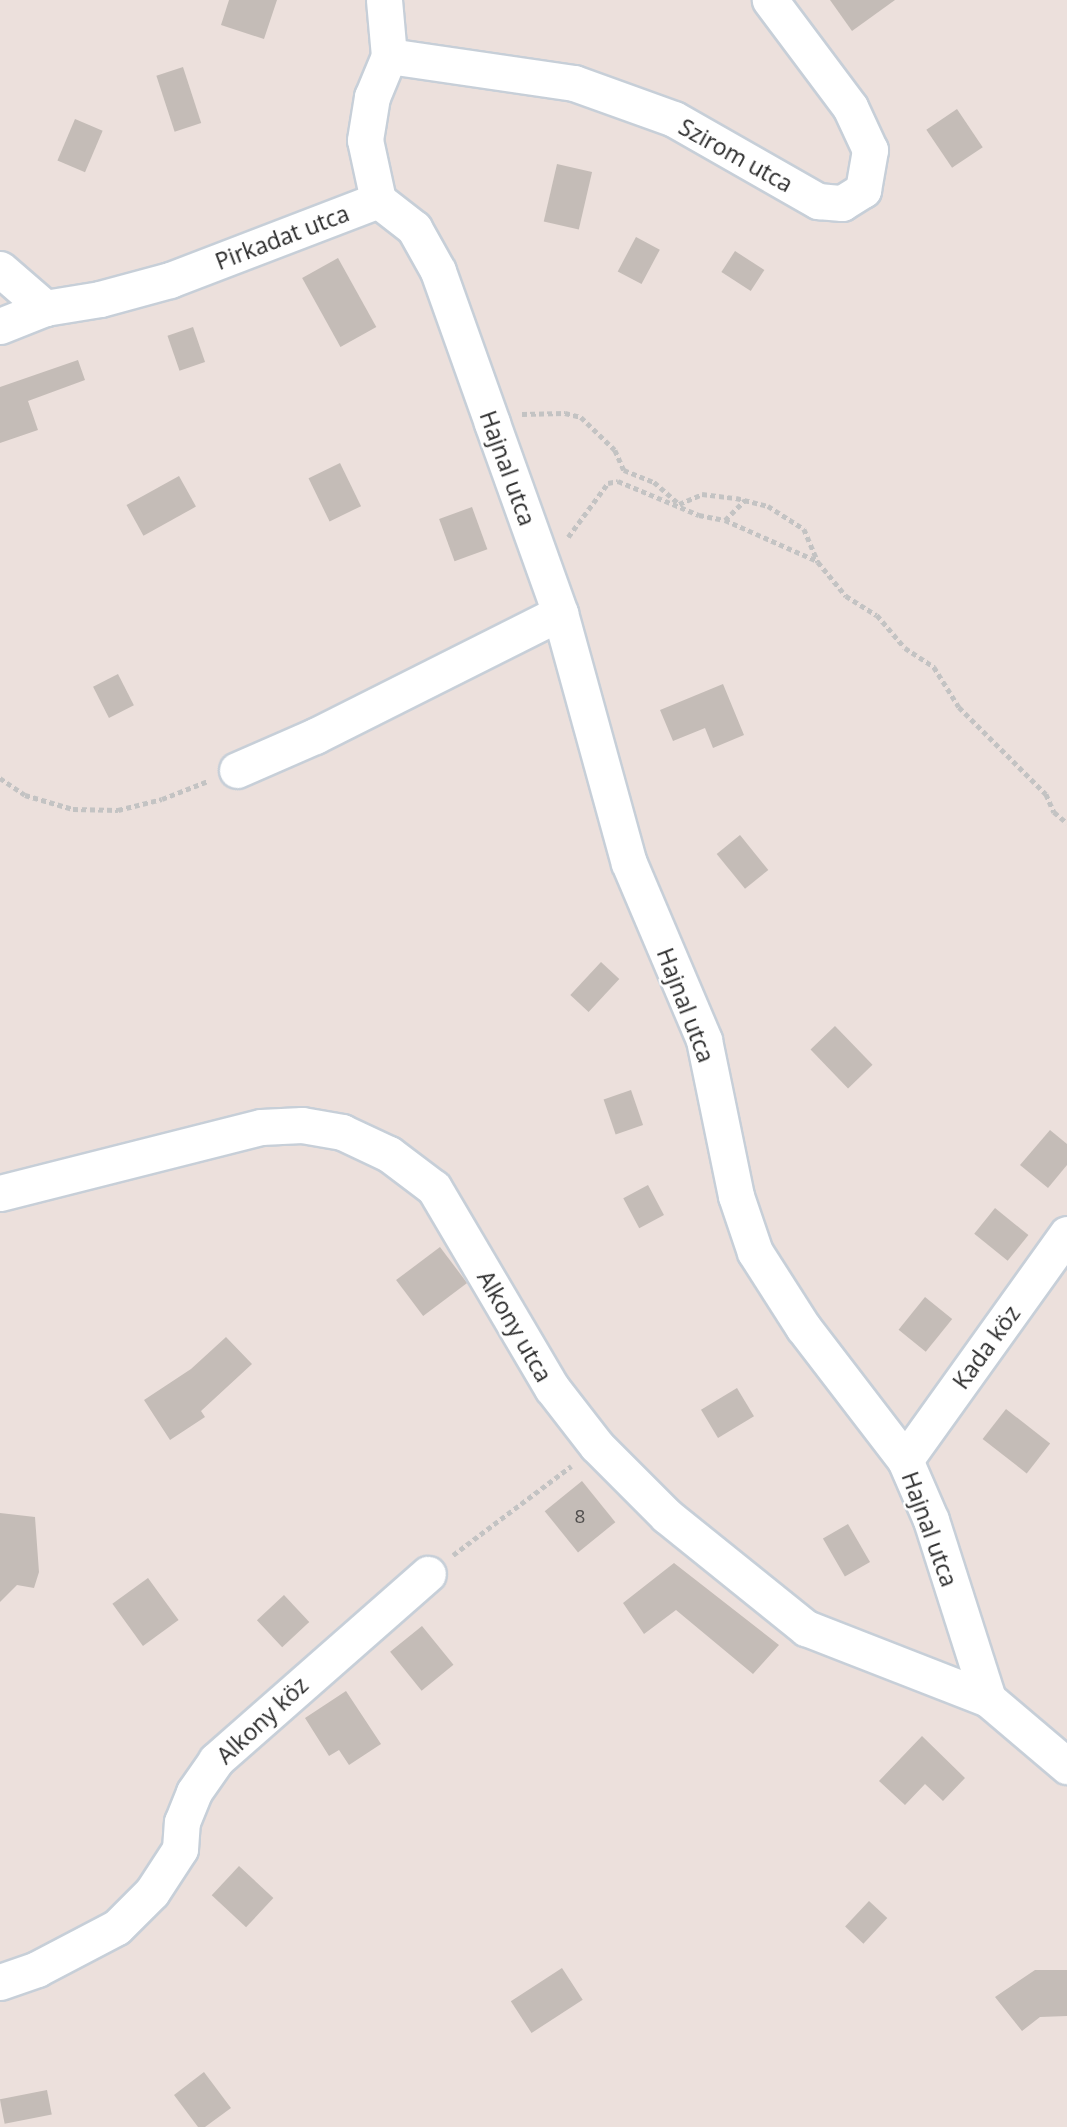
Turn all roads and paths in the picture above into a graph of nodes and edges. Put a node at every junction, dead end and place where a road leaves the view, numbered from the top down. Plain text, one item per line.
1 (384, 0) edge
2 (770, 0) edge
3 (390, 56) junction
4 (378, 200) junction
5 (0, 269) edge
6 (45, 308) junction
7 (0, 326) edge
8 (492, 423) junction
9 (745, 500) junction
10 (679, 504) junction
11 (725, 520) junction
12 (818, 562) junction
13 (544, 568) junction
14 (560, 613) junction
15 (237, 770) joint
16 (0, 778) edge
17 (1067, 823) edge
18 (0, 1193) edge
19 (1067, 1234) edge
20 (597, 1446) junction
21 (905, 1460) junction
22 (428, 1574) joint
23 (988, 1699) junction
24 (1067, 1766) edge
25 (0, 1982) edge

1 - 3 street, Pirkadat utca
2 - 3 street, Szirom utca
3 - 4 street, Pirkadat utca
4 - 6 street, Pirkadat utca
4 - 8 street, Hajnal utca
5 - 6 street
6 - 7 street, Pirkadat utca
8 - 10 path
8 - 13 street, Hajnal utca
9 - 10 path
9 - 11 path
9 - 12 path
10 - 11 path
10 - 13 path
11 - 12 path
12 - 17 path
13 - 14 street, Hajnal utca
14 - 15 street
14 - 21 street, Hajnal utca
15 - 16 path
18 - 20 street, Alkony utca
19 - 21 street, Kada köz
20 - 22 path
20 - 23 street, Alkony utca
21 - 23 street, Hajnal utca
22 - 25 street, Alkony köz
23 - 24 street

